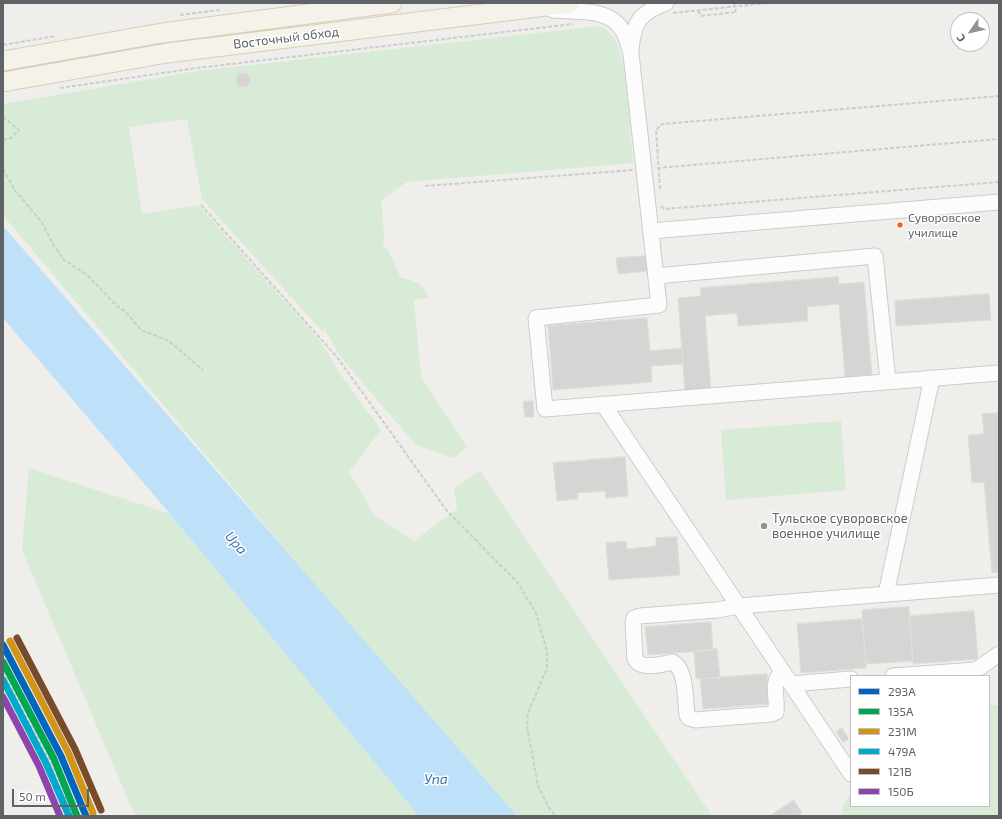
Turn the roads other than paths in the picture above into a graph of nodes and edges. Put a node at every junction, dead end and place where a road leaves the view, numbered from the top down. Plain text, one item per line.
1 (570, 3) edge
2 (383, 4) edge
3 (524, 8) junction
4 (668, 8) edge
5 (631, 54) junction
6 (3, 61) edge
7 (3, 82) edge
8 (999, 202) edge
9 (651, 231) junction
10 (656, 276) junction
11 (999, 373) edge
12 (932, 378) junction
13 (888, 381) junction
14 (603, 404) junction
15 (999, 585) edge
16 (886, 594) junction
17 (739, 606) junction
18 (999, 654) edge
19 (782, 670) junction
20 (907, 675) edge
21 (850, 679) edge
22 (791, 684) junction
23 (850, 772) edge

1 - 3 main road, Восточный обход
2 - 6 main road, Восточный обход
3 - 5 lane
3 - 7 main road, Восточный обход
4 - 5 lane
5 - 9 lane
8 - 9 lane
9 - 10 lane
10 - 13 lane
10 - 14 lane
11 - 12 lane
12 - 13 lane
12 - 16 lane
13 - 14 lane
14 - 17 lane
15 - 16 lane
16 - 17 lane
17 - 19 lane
17 - 19 lane
18 - 20 lane
19 - 22 lane
21 - 22 lane
22 - 23 lane

